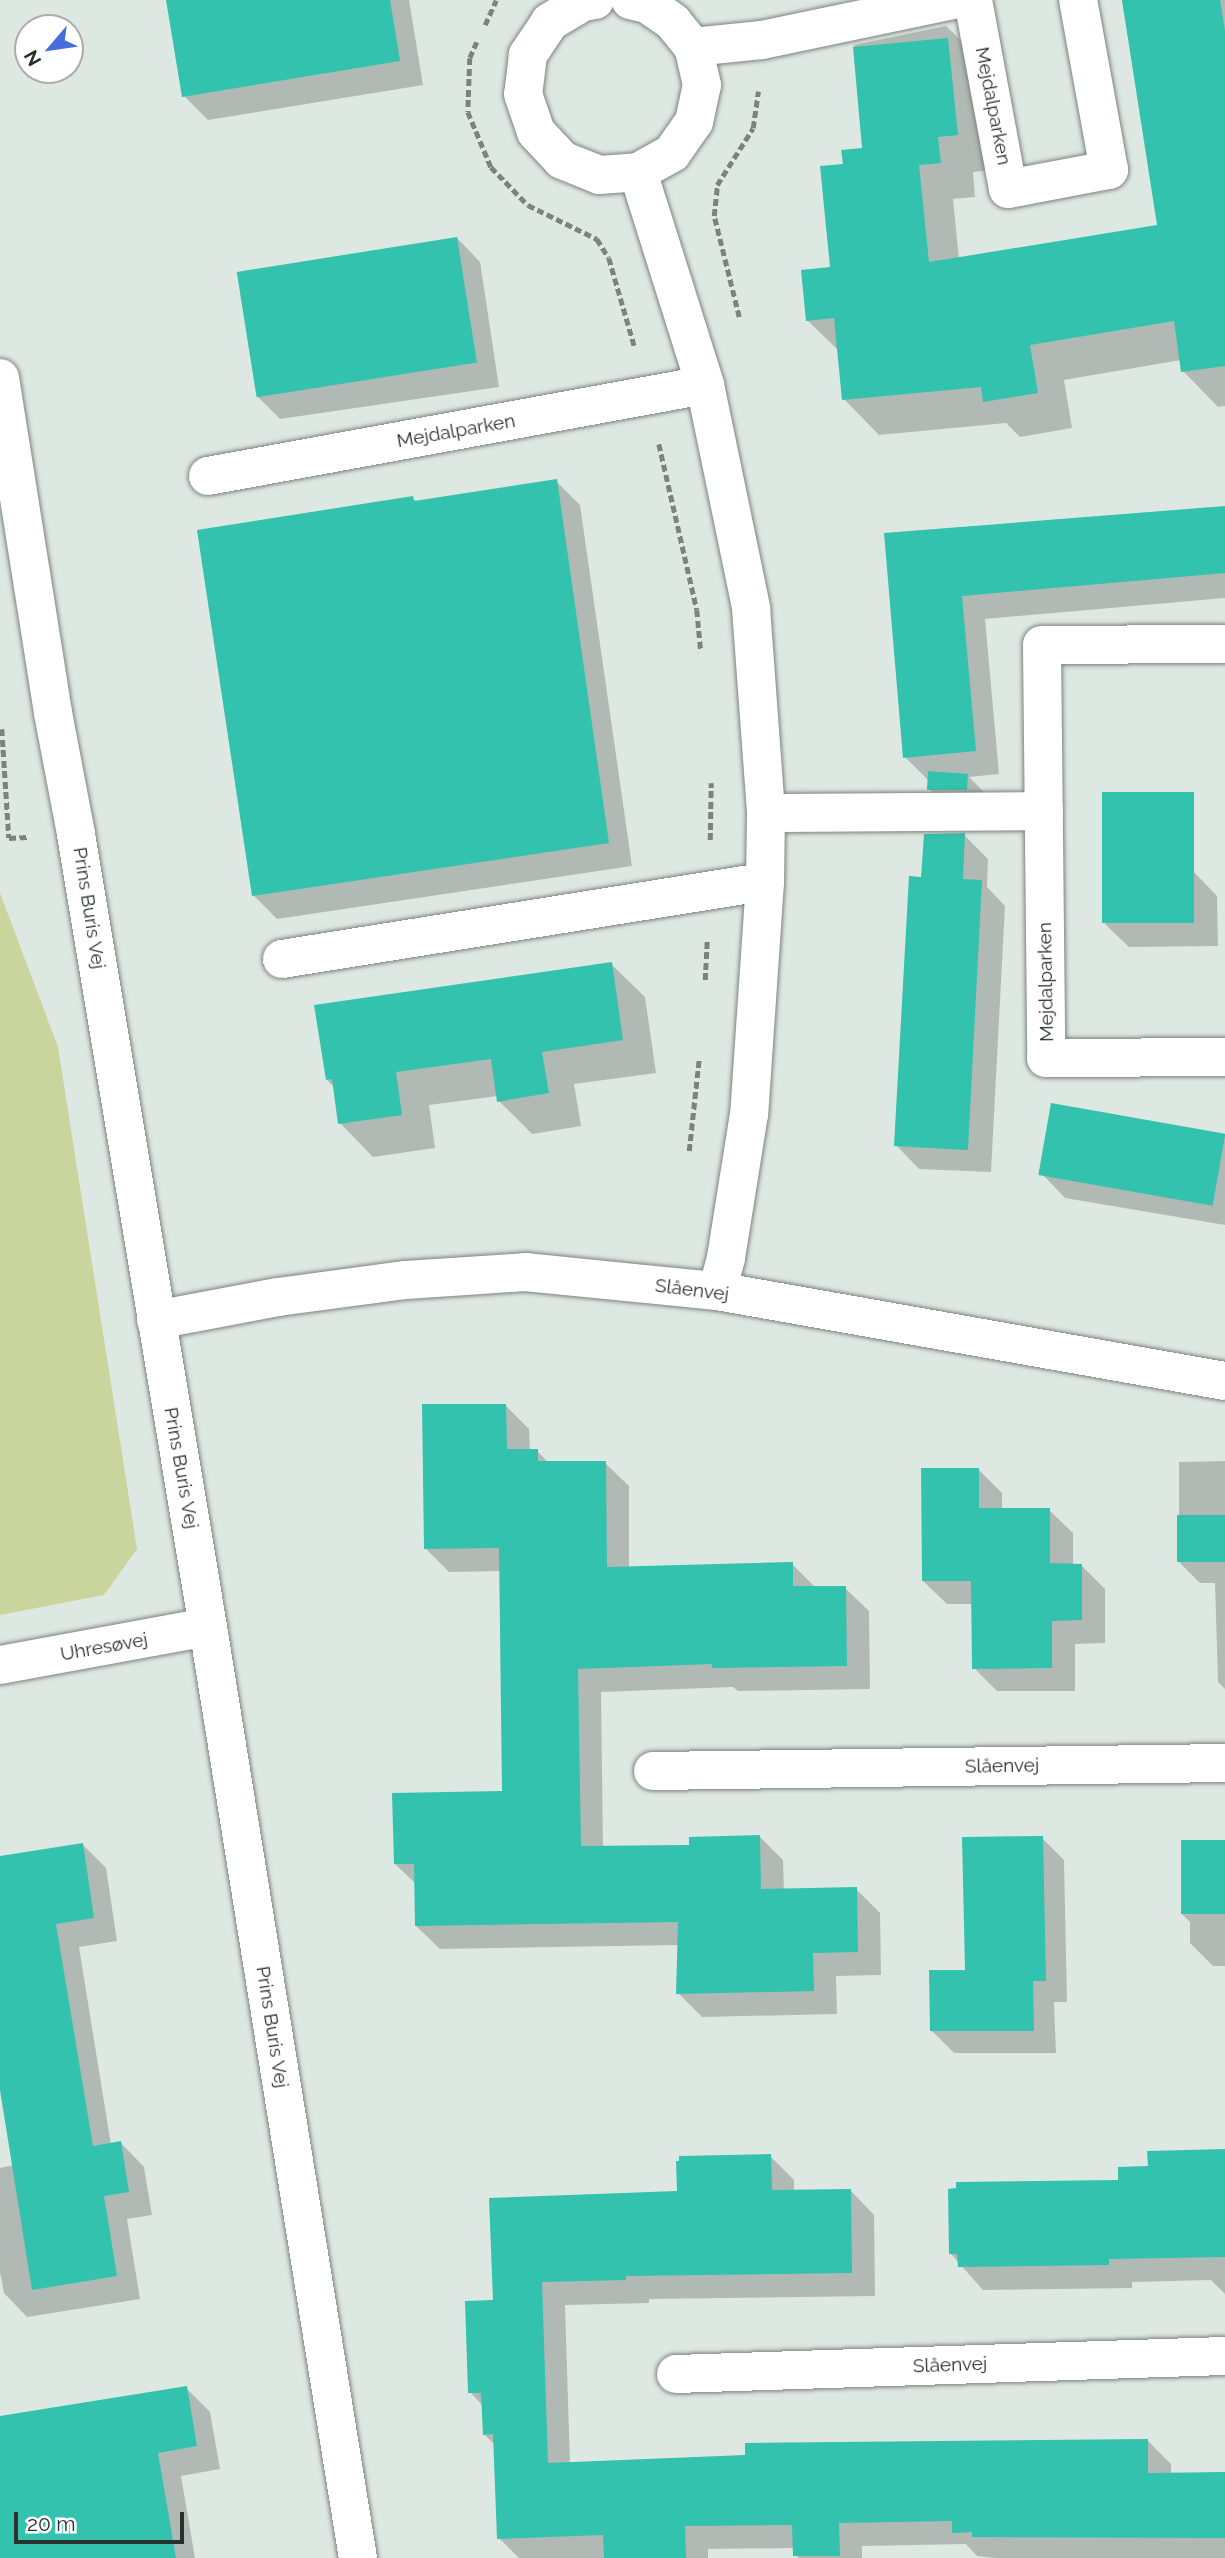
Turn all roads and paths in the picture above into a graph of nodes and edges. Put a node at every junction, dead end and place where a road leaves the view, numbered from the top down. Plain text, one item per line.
1 (496, 0) edge
2 (630, 0) edge
3 (953, 0) edge
4 (973, 0) edge
5 (1078, 0) edge
6 (587, 1) edge
7 (762, 40) junction
8 (693, 47) junction
9 (638, 172) junction
10 (740, 319) dead end
11 (0, 378) edge
12 (705, 385) junction
13 (649, 396) junction
14 (208, 476) dead end
15 (1225, 644) edge
16 (702, 661) dead end
17 (711, 779) dead end
18 (1044, 811) junction
19 (766, 813) junction
20 (765, 882) junction
21 (709, 891) junction
22 (282, 959) dead end
23 (705, 981) dead end
24 (701, 1047) dead end
25 (1225, 1057) edge
26 (689, 1155) dead end
27 (717, 1291) junction
28 (156, 1320) junction
29 (1225, 1381) edge
30 (208, 1628) junction
31 (0, 1665) edge
32 (1225, 1763) edge
33 (653, 1771) dead end
34 (1225, 2356) edge
35 (676, 2374) dead end
36 (358, 2558) edge

1 - 13 path
2 - 8 street
3 - 7 street
4 - 5 street, Mejdalparken
6 - 9 street
7 - 8 street
7 - 10 path
8 - 9 street
9 - 12 street
11 - 28 street, Prins Buris Vej
12 - 13 street, Mejdalparken
12 - 19 street
13 - 14 street, Mejdalparken
13 - 16 path
15 - 18 street, Mejdalparken
17 - 21 path
18 - 19 street
18 - 25 street, Mejdalparken
19 - 20 street
20 - 21 street
20 - 27 street
21 - 22 street
21 - 23 path
24 - 26 path
27 - 28 street, Slåenvej
27 - 29 street, Slåenvej
28 - 30 street, Prins Buris Vej
30 - 31 street, Uhresøvej
30 - 36 street, Prins Buris Vej
32 - 33 street, Slåenvej
34 - 35 street, Slåenvej

